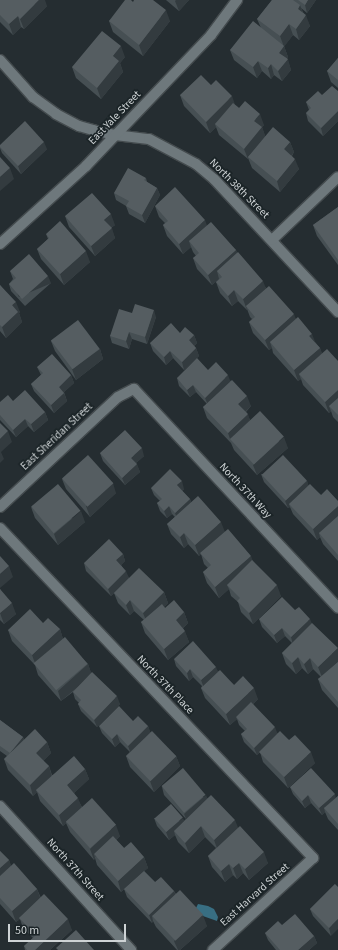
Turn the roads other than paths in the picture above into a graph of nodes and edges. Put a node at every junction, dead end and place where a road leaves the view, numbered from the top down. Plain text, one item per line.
1 (237, 0) edge
2 (0, 60) edge
3 (114, 136) junction
4 (338, 177) edge
5 (272, 240) junction
6 (0, 244) edge
7 (338, 312) edge
8 (134, 389) joint
9 (0, 507) edge
10 (0, 528) edge
11 (338, 608) edge
12 (0, 806) edge
13 (313, 858) joint
14 (132, 950) edge
15 (213, 950) edge

1 - 3 street, East Yale Street
2 - 3 street, North 38th Street
3 - 5 street, North 38th Street
3 - 6 street, East Yale Street
4 - 5 street
5 - 7 street, North 38th Street
8 - 9 street, East Sheridan Street
8 - 11 street, North 37th Way
10 - 13 street, North 37th Place
12 - 14 street, North 37th Street
13 - 15 street, East Harvard Street

